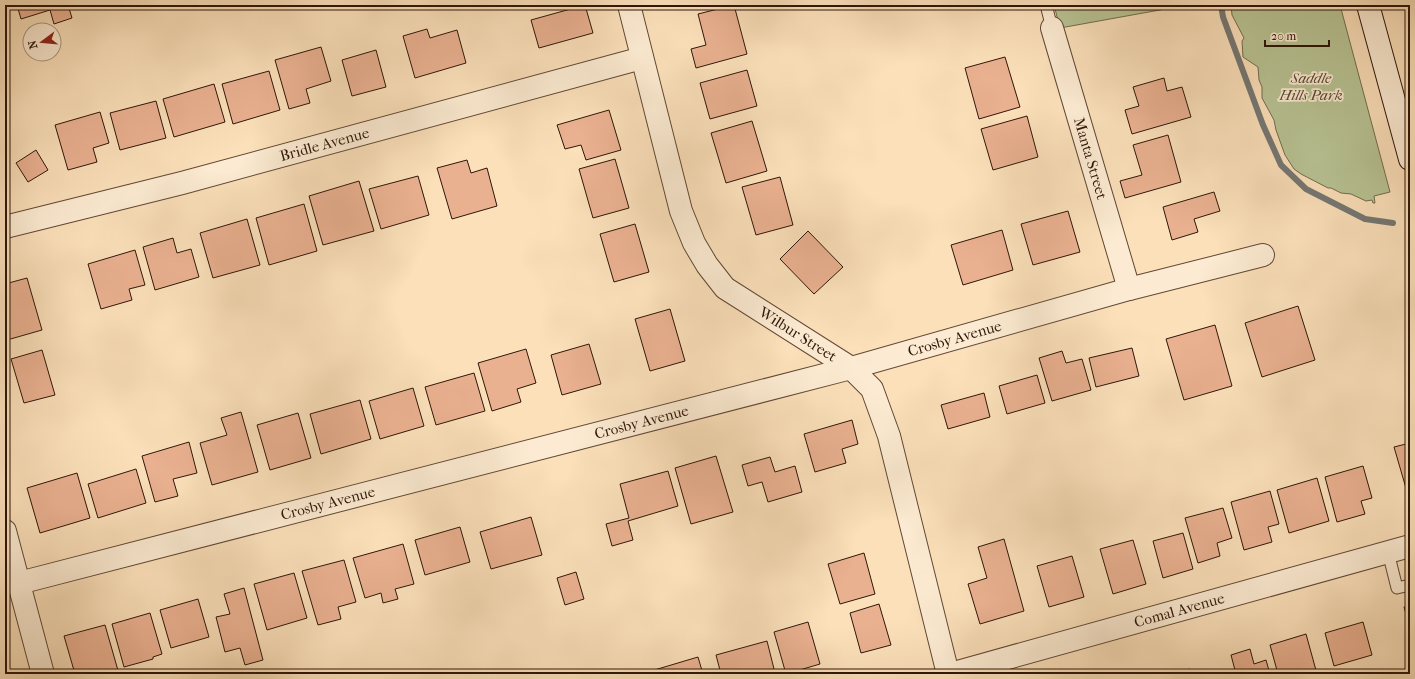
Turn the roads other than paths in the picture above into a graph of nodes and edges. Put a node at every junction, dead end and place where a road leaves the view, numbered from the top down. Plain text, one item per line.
1 (630, 5) edge
2 (1046, 5) edge
3 (1368, 5) edge
4 (1052, 28) joint
5 (642, 58) junction
6 (1410, 159) edge
7 (5, 227) edge
8 (1263, 255) dead end
9 (1128, 289) junction
10 (851, 368) junction
11 (5, 530) edge
12 (1410, 546) edge
13 (1388, 552) junction
14 (9, 563) edge
15 (19, 583) junction
16 (1410, 585) edge
17 (43, 674) edge
18 (949, 674) edge

1 - 5 street, Wilbur Street
2 - 4 lane
3 - 6 street
4 - 9 street, Manta Street
5 - 7 street, Bridle Avenue
5 - 10 street, Wilbur Street
8 - 9 street, Crosby Avenue
9 - 10 street, Crosby Avenue
10 - 15 street, Crosby Avenue
10 - 18 street, Wilbur Street
11 - 14 street
12 - 13 street, Comal Avenue
13 - 16 lane
13 - 18 street, Comal Avenue
14 - 15 street
15 - 17 street

